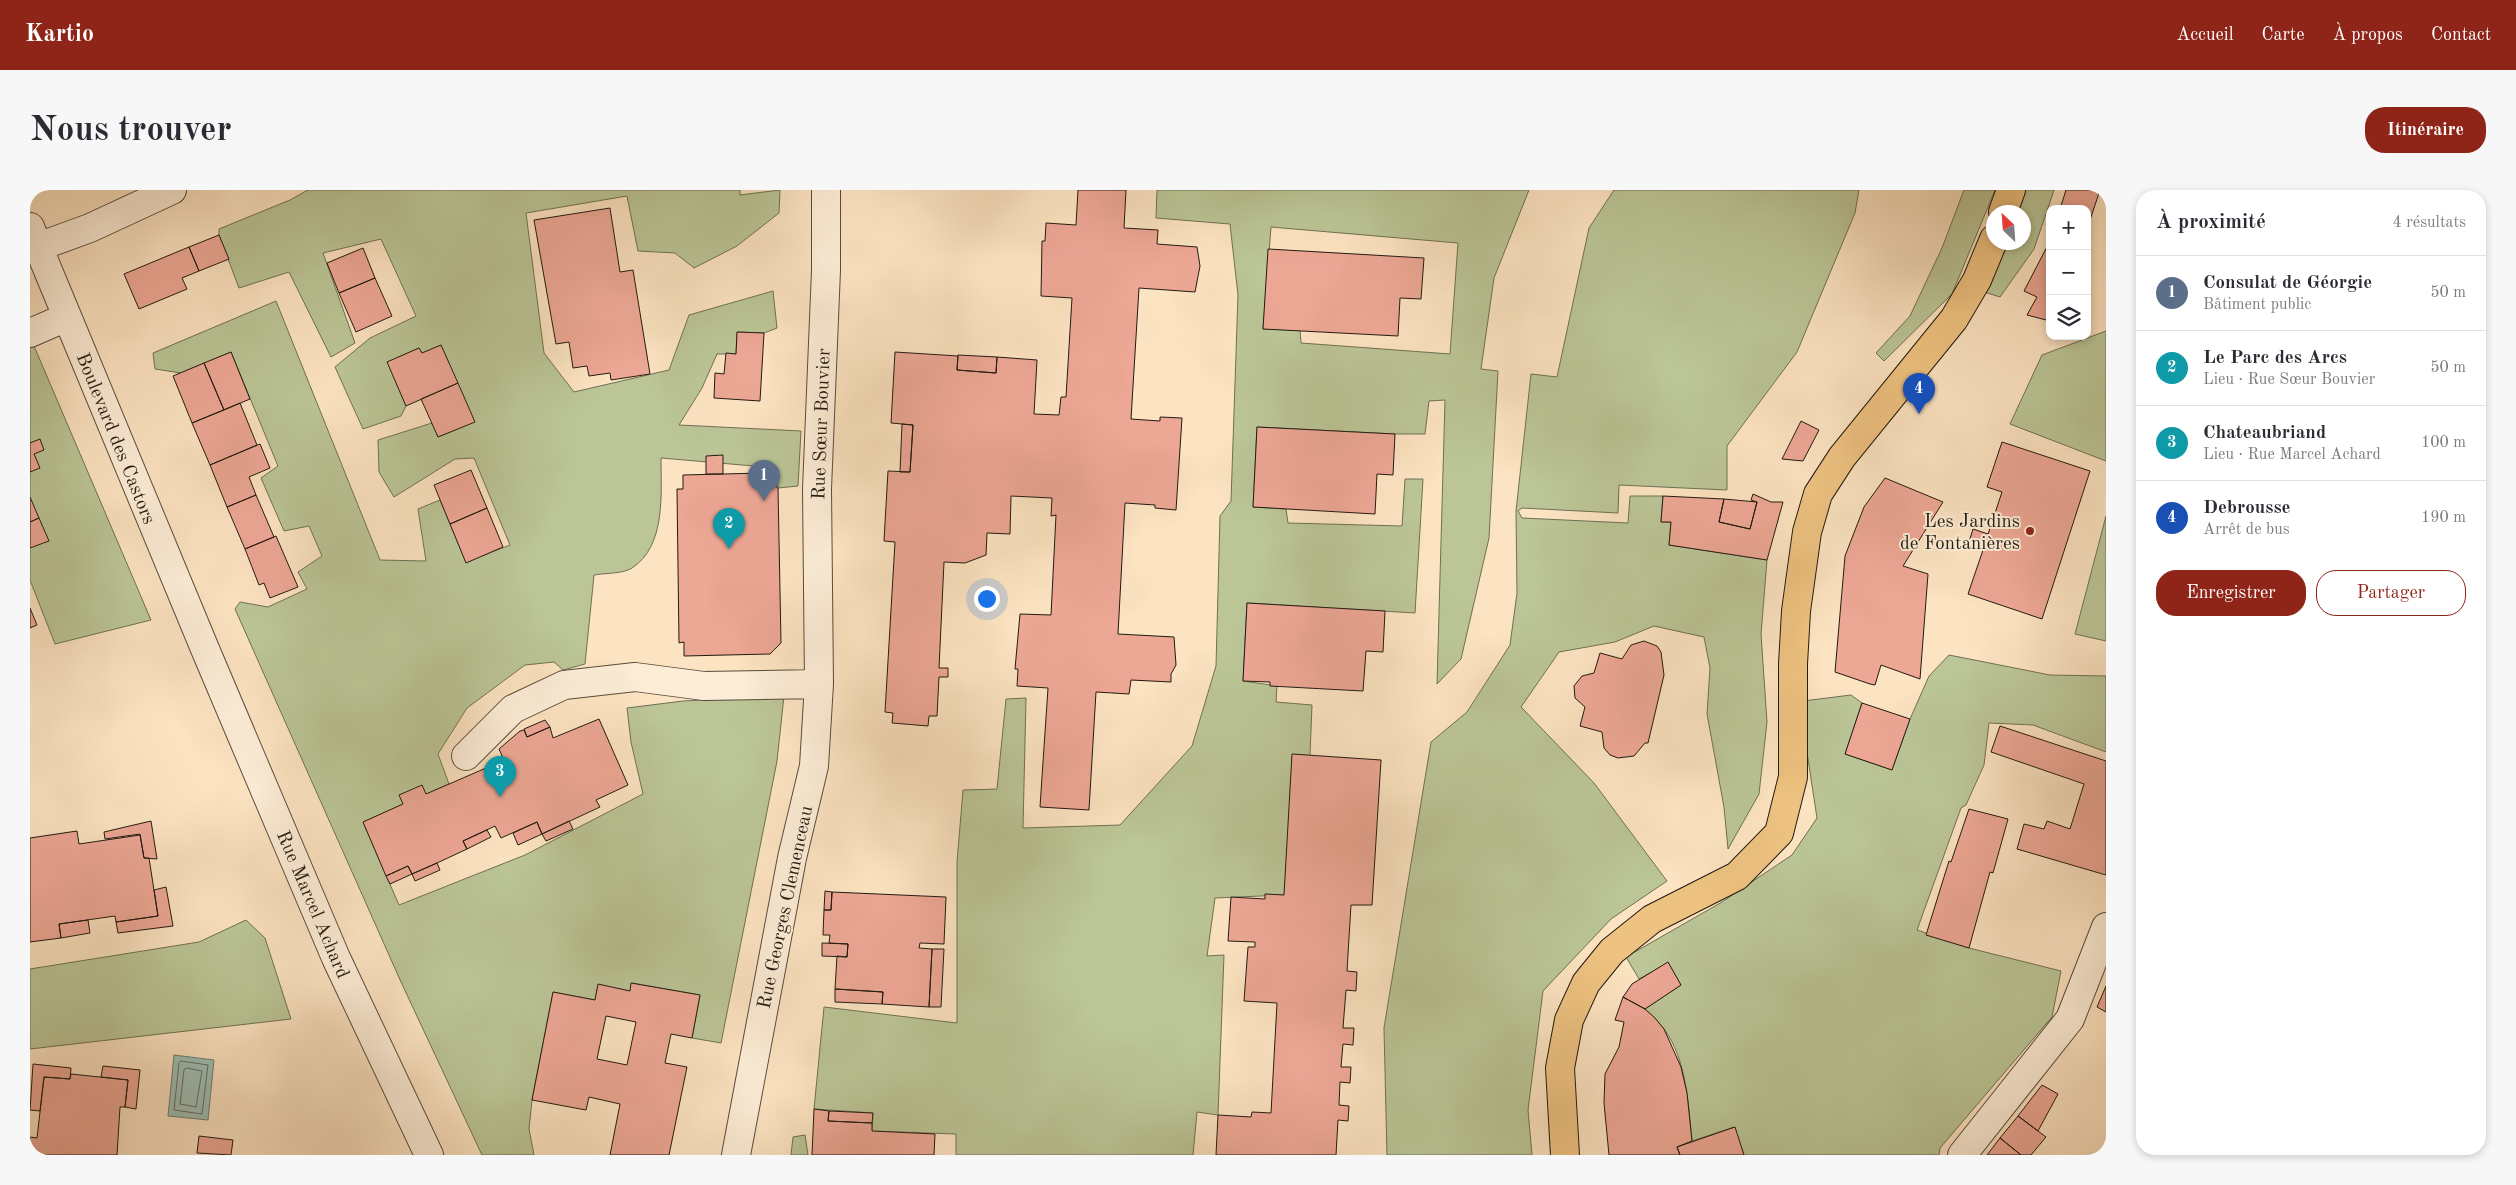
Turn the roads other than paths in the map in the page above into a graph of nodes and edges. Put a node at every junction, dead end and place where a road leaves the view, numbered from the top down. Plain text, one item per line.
1 (172, 190) edge
2 (826, 190) edge
3 (2011, 190) edge
4 (2006, 205) edge
5 (34, 238) edge
6 (1989, 250) edge
7 (67, 317) junction
8 (30, 333) edge
9 (205, 649) joint
10 (819, 671) junction
11 (466, 756) dead end
12 (2106, 927) edge
13 (429, 1155) edge
14 (736, 1155) edge
15 (1565, 1155) edge
16 (1962, 1155) edge

1 - 5 street
2 - 10 street, Rue Sœur Bouvier
3 - 4 main road
5 - 7 street, Boulevard des Castors
6 - 15 main road
7 - 8 street
7 - 9 street, Boulevard des Castors
9 - 13 street, Rue Marcel Achard
10 - 11 street
10 - 14 street, Rue Georges Clemenceau
12 - 16 street

